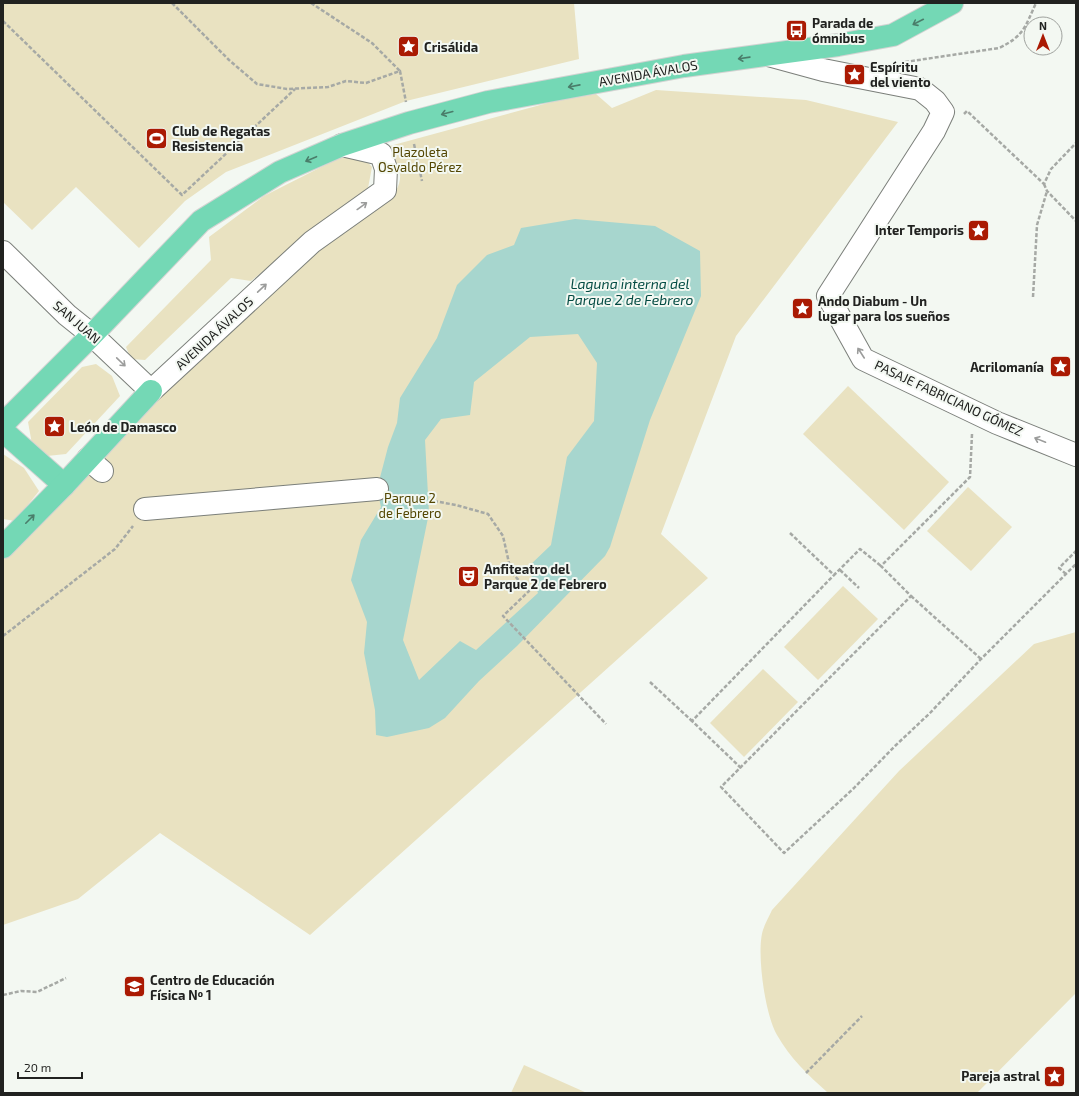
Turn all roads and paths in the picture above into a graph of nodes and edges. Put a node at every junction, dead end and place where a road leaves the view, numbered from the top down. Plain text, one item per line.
1 (172, 3) edge
2 (311, 3) edge
3 (952, 3) edge
4 (1036, 3) edge
5 (3, 21) edge
6 (768, 55) junction
7 (904, 62) dead end
8 (400, 71) junction
9 (295, 89) junction
10 (409, 122) junction
11 (934, 131) junction
12 (1076, 144) edge
13 (342, 145) junction
14 (422, 181) dead end
15 (1044, 184) junction
16 (1047, 191) junction
17 (1076, 221) edge
18 (3, 252) edge
19 (1033, 297) dead end
20 (92, 335) junction
21 (151, 391) junction
22 (973, 412) junction
23 (3, 424) edge
24 (3, 431) edge
25 (1076, 455) edge
26 (64, 485) junction
27 (377, 488) dead end
28 (434, 501) dead end
29 (145, 508) joint
30 (790, 533) dead end
31 (3, 547) edge
32 (1076, 551) edge
33 (1076, 564) edge
34 (881, 566) junction
35 (840, 570) junction
36 (1066, 574) junction
37 (834, 575) junction
38 (859, 588) dead end
39 (911, 596) junction
40 (3, 636) edge
41 (981, 659) junction
42 (650, 682) dead end
43 (692, 721) junction
44 (606, 724) dead end
45 (740, 768) junction
46 (66, 978) dead end
47 (3, 995) edge
48 (862, 1016) dead end
49 (806, 1073) dead end

1 - 9 path
2 - 8 path
3 -> 6 main road, AVENIDA ÁVALOS
4 - 7 path
5 - 9 path
6 -> 10 main road, AVENIDA ÁVALOS
6 - 11 street, PASAJE FABRICIANO GÓMEZ
8 - 9 path
8 - 10 path
10 - 13 main road, AVENIDA ÁVALOS
10 - 14 path
11 - 15 path
22 -> 11 street, PASAJE FABRICIANO GÓMEZ
12 - 15 path
13 -> 20 main road, AVENIDA ÁVALOS
21 -> 13 street, AVENIDA ÁVALOS
15 - 16 path
16 - 17 path
16 - 19 path
18 - 20 street, SAN JUAN
20 -> 21 street, SAN JUAN
20 - 23 main road, AVENIDA ÁVALOS
21 - 26 main road, AVENIDA ÁVALOS
25 -> 22 street, PASAJE FABRICIANO GÓMEZ
22 - 34 path
24 - 26 main road
31 -> 26 main road, AVENIDA ÁVALOS
27 - 29 street
28 - 44 path
29 - 40 path
30 - 37 path
32 - 36 path
33 - 36 path
34 - 35 path
34 - 39 path
35 - 37 path
35 - 38 path
36 - 41 path
37 - 43 path
39 - 41 path
39 - 45 path
41 - 45 path
42 - 43 path
43 - 45 path
46 - 47 path
48 - 49 path

